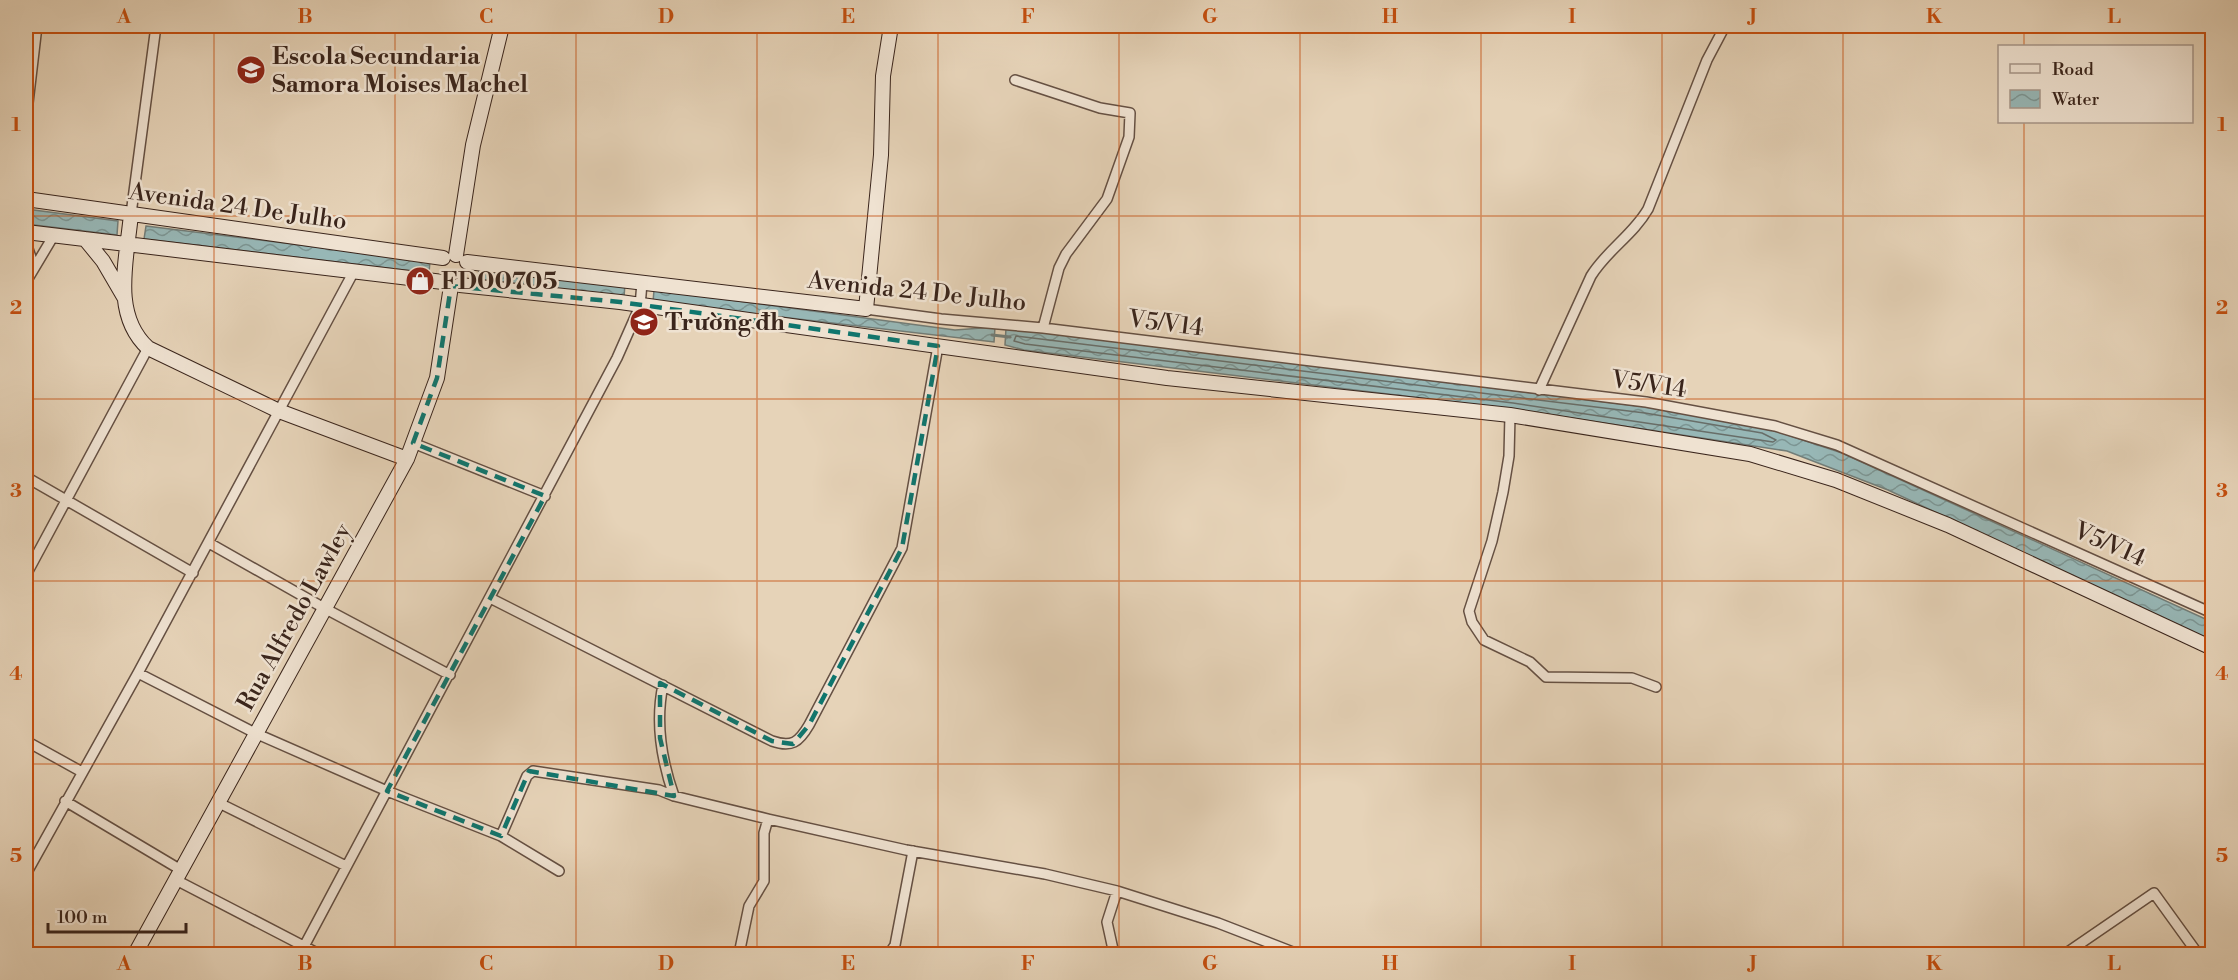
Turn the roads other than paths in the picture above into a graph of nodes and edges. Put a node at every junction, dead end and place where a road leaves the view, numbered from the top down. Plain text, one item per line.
1 (37, 26) edge
2 (156, 26) edge
3 (502, 26) edge
4 (891, 26) edge
5 (1725, 26) edge
6 (1015, 80) dead end
7 (26, 120) edge
8 (26, 199) edge
9 (131, 214) junction
10 (26, 231) edge
11 (54, 235) junction
12 (85, 239) junction
13 (26, 243) edge
14 (128, 245) junction
15 (455, 259) junction
16 (34, 266) junction
17 (353, 273) junction
18 (26, 282) edge
19 (642, 283) junction
20 (451, 284) junction
21 (124, 297) junction
22 (640, 306) junction
23 (866, 309) junction
24 (1043, 328) junction
25 (938, 346) junction
26 (148, 348) junction
27 (1539, 390) junction
28 (279, 411) junction
29 (1510, 415) junction
30 (413, 443) junction
31 (407, 459) junction
32 (26, 477) edge
33 (545, 496) junction
34 (66, 500) junction
35 (209, 543) junction
36 (192, 573) junction
37 (26, 575) edge
38 (490, 598) junction
39 (324, 608) junction
40 (2212, 613) edge
41 (2212, 648) edge
42 (138, 674) junction
43 (450, 675) junction
44 (663, 685) junction
45 (1656, 687) dead end
46 (255, 734) junction
47 (26, 741) edge
48 (82, 772) junction
49 (387, 792) junction
50 (674, 796) junction
51 (65, 801) junction
52 (217, 802) junction
53 (768, 819) junction
54 (501, 836) junction
55 (913, 852) junction
56 (346, 866) junction
57 (559, 871) dead end
58 (26, 874) edge
59 (178, 875) junction
60 (1117, 891) junction
61 (2212, 950) edge
62 (302, 951) edge
63 (135, 954) edge
64 (319, 954) edge
65 (739, 954) edge
66 (889, 954) edge
67 (1114, 954) edge
68 (1298, 954) edge
69 (2065, 954) edge
70 (2198, 954) edge
71 (2206, 954) edge

1 - 7 street
2 - 9 street
3 - 15 street
4 - 23 street
5 - 27 street
6 - 24 street, Avenida 24 De Julho
8 - 9 street, Avenida 24 De Julho
9 - 14 street
9 - 15 street, Avenida 24 De Julho
10 - 11 street
11 - 12 street
11 - 16 street
12 - 14 street
12 - 21 street
13 - 16 street
14 - 17 street
14 - 21 street
15 - 19 street, Avenida 24 De Julho
15 - 20 street
15 - 20 street
16 - 18 street
17 - 20 street
17 - 28 street
19 - 22 street
19 - 23 street, Avenida 24 De Julho
20 - 22 street
20 - 30 street, Rua Alfredo Lawley
21 - 26 street
22 - 25 street
22 - 33 street
23 - 24 street, Avenida 24 De Julho
24 - 27 street, V5/V14
25 - 29 street
25 - 44 street
26 - 28 street
26 - 34 street
27 - 40 street, V5/V14
28 - 31 street
28 - 35 street
29 - 41 street
29 - 45 street
30 - 31 street, Rua Alfredo Lawley
30 - 33 street
31 - 39 street, Rua Alfredo Lawley
32 - 34 street
33 - 38 street
34 - 36 street
34 - 37 street
35 - 36 street
35 - 39 street
36 - 42 street
38 - 43 street
38 - 44 street
39 - 43 street
39 - 46 street, Rua Alfredo Lawley
42 - 46 street
42 - 48 street
43 - 49 street
44 - 50 street
46 - 49 street
46 - 52 street, Rua Alfredo Lawley
47 - 48 street
48 - 51 street
49 - 54 street
49 - 56 street
50 - 53 street
50 - 54 street
51 - 58 street
51 - 59 street
52 - 56 street
52 - 59 street, Rua Alfredo Lawley
53 - 55 street
53 - 65 street
54 - 57 street
55 - 60 street
55 - 66 street
56 - 62 street
59 - 62 street
59 - 63 street, Rua Alfredo Lawley
60 - 67 street
60 - 68 street
61 - 71 street
62 - 64 street
69 - 70 street

